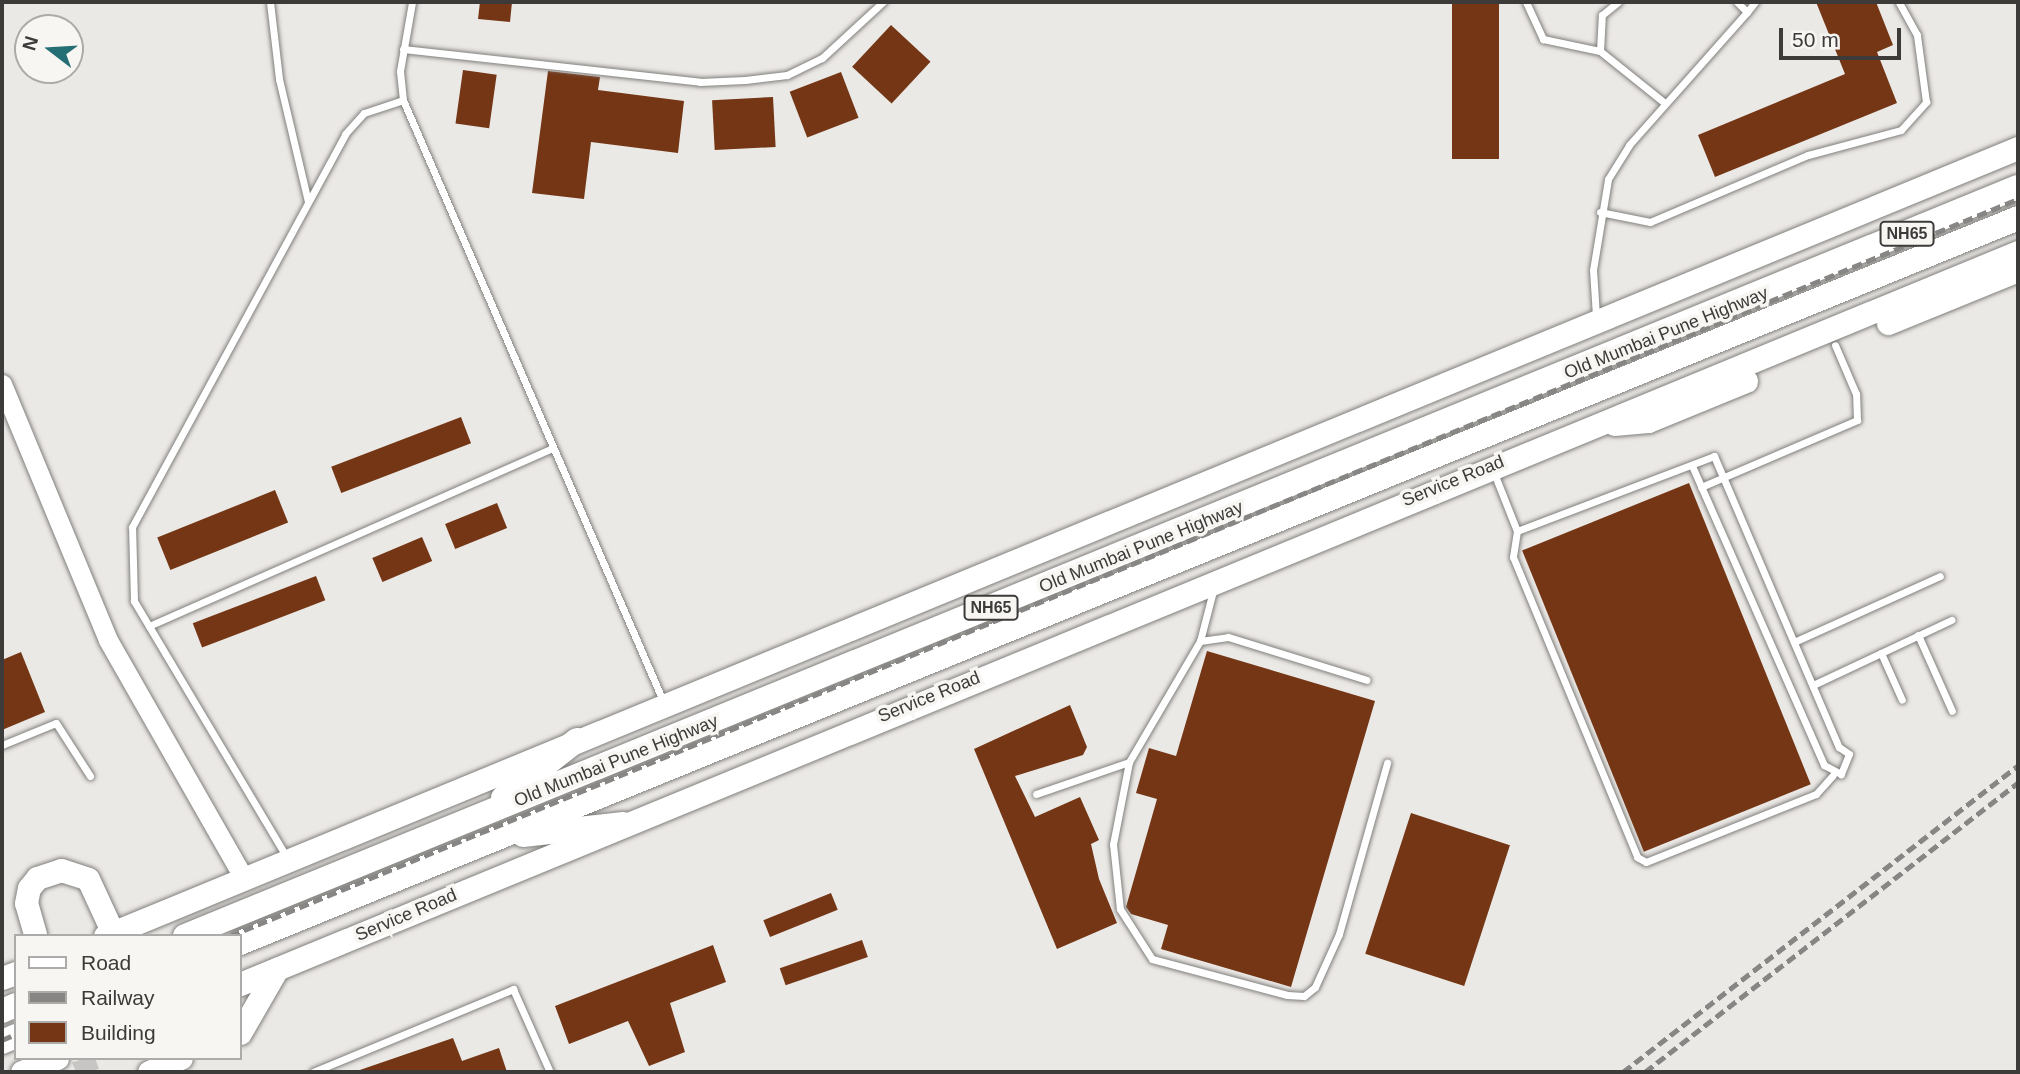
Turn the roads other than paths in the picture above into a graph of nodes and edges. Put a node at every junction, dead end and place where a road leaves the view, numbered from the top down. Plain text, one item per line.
1 (270, 2) edge
2 (412, 2) edge
3 (883, 2) edge
4 (1526, 2) edge
5 (1618, 2) edge
6 (1737, 2) edge
7 (1755, 2) edge
8 (1899, 2) edge
9 (1747, 12) junction
10 (402, 49) junction
11 (1600, 51) junction
12 (403, 100) junction
13 (1665, 103) junction
14 (2018, 148) edge
15 (2018, 187) edge
16 (308, 202) junction
17 (1600, 212) junction
18 (2018, 218) edge
19 (2018, 252) edge
20 (2018, 270) edge
21 (1596, 323) junction
22 (1835, 345) junction
23 (2, 384) edge
24 (1583, 428) junction
25 (553, 447) junction
26 (1491, 466) junction
27 (1692, 466) junction
28 (1722, 475) junction
29 (1701, 487) junction
30 (1517, 531) junction
31 (1940, 576) dead end
32 (1215, 579) junction
33 (1951, 620) dead end
34 (149, 626) junction
35 (1918, 635) junction
36 (1200, 641) junction
37 (1794, 642) junction
38 (1881, 653) junction
39 (1367, 680) dead end
40 (1813, 685) junction
41 (1902, 700) dead end
42 (665, 704) junction
43 (1952, 711) dead end
44 (577, 740) junction
45 (2, 745) edge
46 (1129, 762) junction
47 (1387, 763) dead end
48 (1833, 775) junction
49 (90, 776) dead end
50 (1037, 794) dead end
51 (480, 816) junction
52 (623, 824) junction
53 (493, 839) junction
54 (288, 860) junction
55 (244, 878) junction
56 (35, 934) edge
57 (109, 934) edge
58 (190, 934) edge
59 (242, 942) edge
60 (277, 970) junction
61 (242, 983) edge
62 (242, 1030) edge
63 (52, 1060) edge
64 (176, 1060) edge
65 (22, 1072) edge
66 (149, 1072) edge
67 (313, 1072) edge
68 (551, 1072) edge

1 - 16 lane
2 - 10 lane
3 - 10 lane
4 - 11 lane
5 - 11 lane
6 - 9 lane
7 - 9 lane
8 - 17 lane
9 - 13 lane
10 - 12 lane
11 - 13 lane
12 - 16 lane
12 - 25 lane
13 - 17 lane
14 - 21 main road
15 - 51 highway, Old Mumbai Pune Highway / NH65
16 - 34 lane
17 - 21 lane
18 - 53 highway, Old Mumbai Pune Highway / NH65
19 - 24 main road, Service Road
20 - 22 main road
21 - 42 main road
22 - 24 main road
22 - 28 lane
23 - 55 street
24 - 26 main road, Service Road
25 - 34 lane
25 - 42 lane
26 - 30 lane
26 - 32 main road, Service Road
27 - 28 lane
27 - 29 lane
27 - 30 lane
28 - 29 lane
28 - 37 lane
29 - 48 lane
30 - 48 lane
31 - 37 lane
32 - 36 lane
32 - 52 main road, Service Road
33 - 35 lane
34 - 54 lane
35 - 38 lane
35 - 43 lane
36 - 39 lane
36 - 46 lane
37 - 40 lane
38 - 40 lane
38 - 41 lane
40 - 48 lane
42 - 44 main road
44 - 51 highway
44 - 54 main road
45 - 49 lane
46 - 47 lane
46 - 50 lane
51 - 58 highway, Old Mumbai Pune Highway / NH65
52 - 53 highway
52 - 60 main road, Service Road
53 - 59 highway, Old Mumbai Pune Highway / NH65
54 - 55 main road
55 - 57 main road
56 - 57 main road
60 - 61 main road, Service Road
60 - 62 main road
63 - 65 main road
64 - 66 main road
67 - 68 lane

